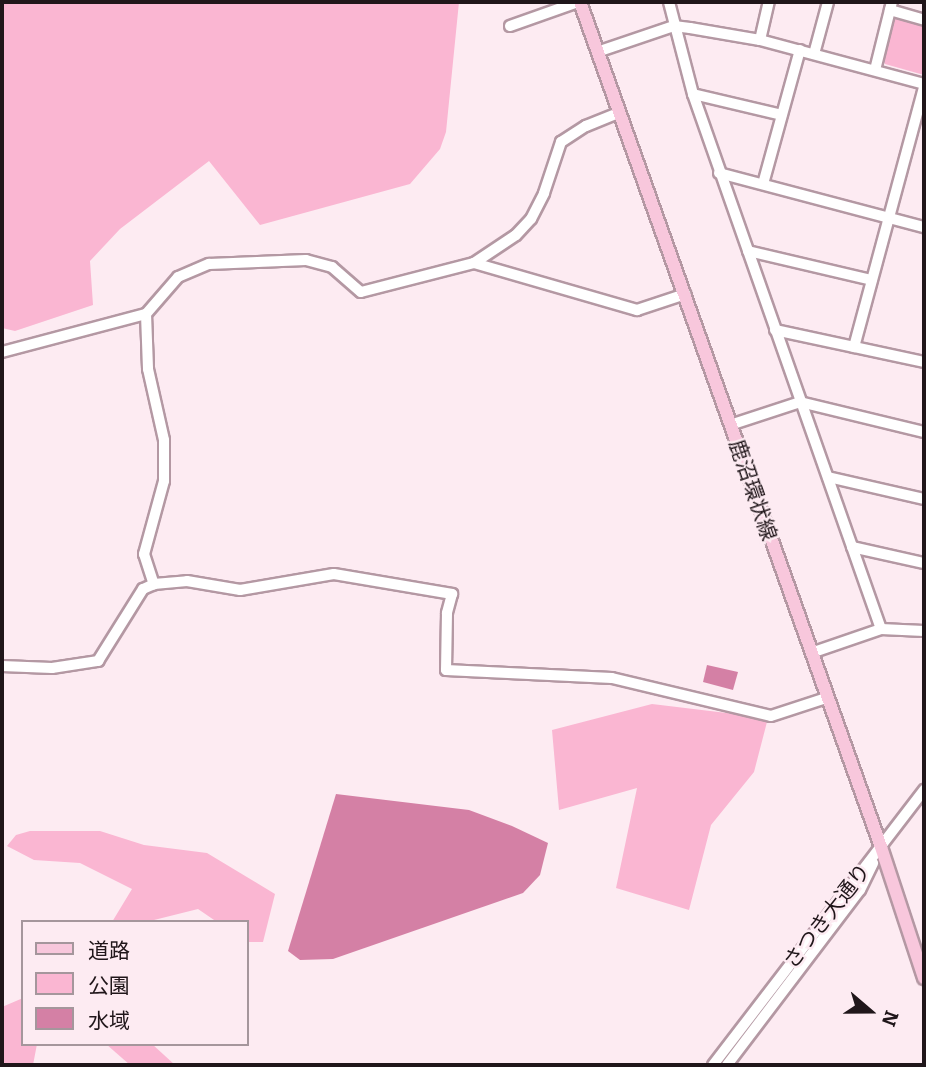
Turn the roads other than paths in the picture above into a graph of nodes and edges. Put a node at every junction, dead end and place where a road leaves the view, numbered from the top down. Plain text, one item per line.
1 (579, 2) edge
2 (669, 2) edge
3 (769, 2) edge
4 (828, 2) edge
5 (891, 6) edge
6 (924, 20) edge
7 (510, 26) dead end
8 (674, 26) junction
9 (760, 40) junction
10 (800, 50) junction
11 (597, 52) junction
12 (814, 54) junction
13 (875, 70) junction
14 (924, 86) edge
15 (693, 94) junction
16 (618, 113) junction
17 (782, 115) junction
18 (719, 173) junction
19 (764, 184) junction
20 (889, 217) junction
21 (924, 227) edge
22 (748, 251) junction
23 (474, 263) junction
24 (872, 280) junction
25 (685, 294) junction
26 (146, 314) junction
27 (775, 330) junction
28 (854, 347) junction
29 (2, 352) edge
30 (924, 362) edge
31 (800, 402) junction
32 (730, 425) junction
33 (924, 432) edge
34 (828, 477) junction
35 (924, 499) edge
36 (852, 547) junction
37 (924, 563) edge
38 (153, 584) junction
39 (881, 629) junction
40 (924, 631) edge
41 (811, 653) junction
42 (2, 666) edge
43 (826, 698) junction
44 (924, 790) edge
45 (881, 847) junction
46 (924, 974) edge
47 (713, 1065) edge
48 (727, 1065) edge

1 - 7 street
1 - 11 main road, 鹿沼環状線
2 - 8 street
3 - 9 street
4 - 12 street
5 - 6 street
5 - 13 street
8 - 9 street
8 - 11 street
8 - 15 street
9 - 10 street
10 - 12 street
10 - 17 street
11 - 16 main road, 鹿沼環状線
12 - 13 street
13 - 14 street
14 - 20 street
15 - 17 street
15 - 18 street
16 - 23 street
16 - 25 main road, 鹿沼環状線
17 - 19 street
18 - 19 street
18 - 22 street
19 - 20 street
20 - 21 street
20 - 24 street
22 - 24 street
22 - 27 street
23 - 25 street
23 - 26 street
24 - 28 street
25 - 32 main road, 鹿沼環状線
26 - 29 street
26 - 38 street
27 - 28 street
27 - 31 street
28 - 30 street
31 - 32 street
31 - 33 street
31 - 34 street
32 - 41 main road, 鹿沼環状線
34 - 35 street
34 - 36 street
36 - 37 street
36 - 39 street
38 - 42 street
38 - 43 street
39 - 40 street
39 - 41 street
41 - 43 main road, 鹿沼環状線
43 - 45 main road, 鹿沼環状線
44 - 45 street
45 - 46 main road, 鹿沼環状線
45 - 47 street, さつき大通り
45 - 48 street, さつき大通り

